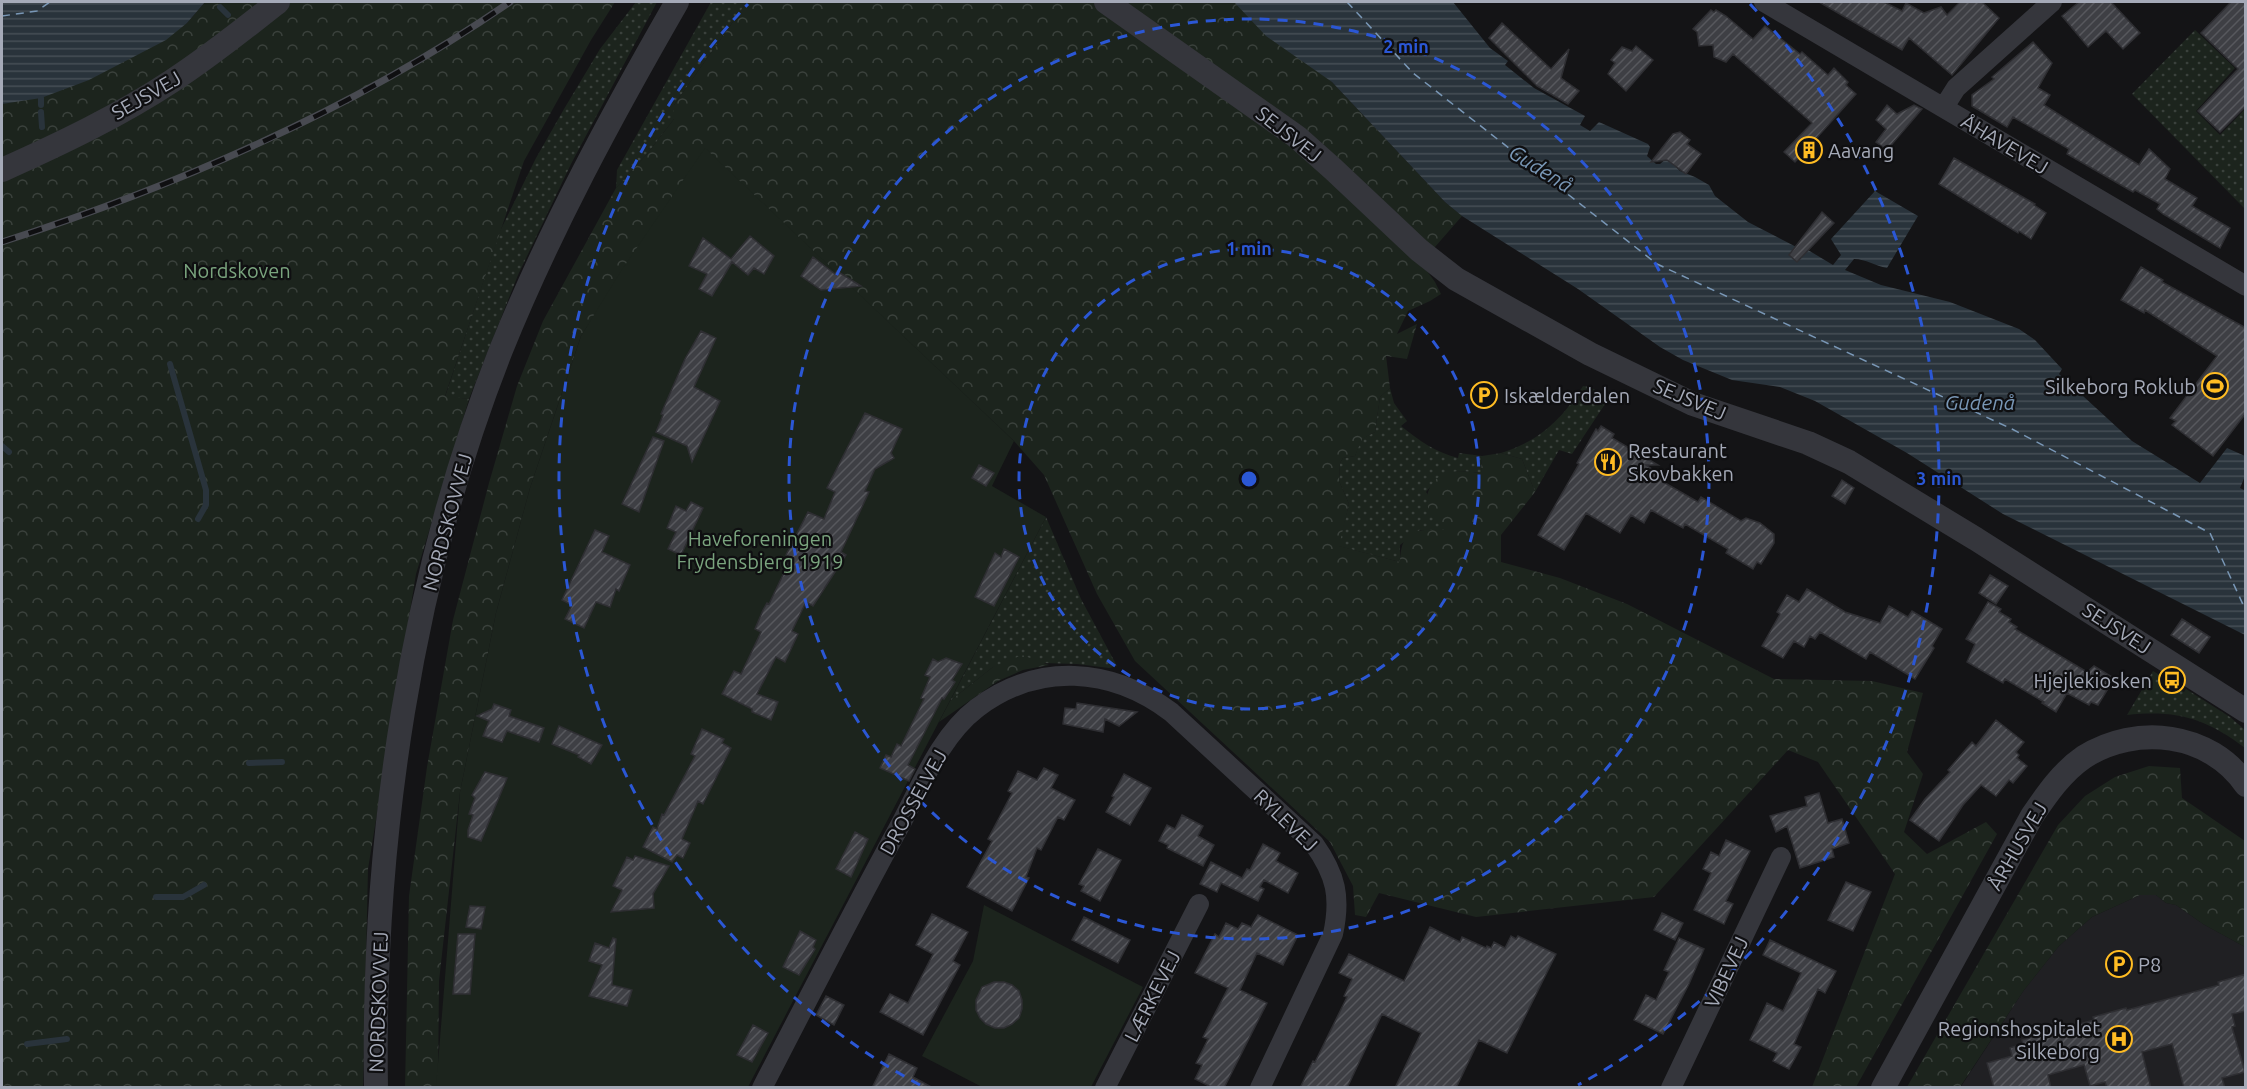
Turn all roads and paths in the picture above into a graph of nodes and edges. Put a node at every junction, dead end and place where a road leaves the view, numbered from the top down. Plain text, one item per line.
1 (278, 2) edge
2 (677, 2) edge
3 (1107, 2) edge
4 (1764, 2) edge
5 (2052, 2) edge
6 (1944, 107) junction
7 (2, 170) edge
8 (2246, 286) edge
9 (2246, 711) edge
10 (1171, 712) joint
11 (2242, 776) edge
12 (1781, 857) dead end
13 (1199, 904) dead end
14 (376, 1088) edge
15 (762, 1088) edge
16 (1105, 1088) edge
17 (1260, 1088) edge
18 (1671, 1088) edge
19 (1882, 1088) edge

1 - 7 street, SEJSVEJ
2 - 14 street, NORDSKOVVEJ
3 - 9 street, SEJSVEJ
4 - 6 street, ÅHAVEVEJ
5 - 6 street
6 - 8 street, ÅHAVEVEJ
10 - 15 street, DROSSELVEJ
10 - 17 street, RYLEVEJ
11 - 19 street, ÅRHUSVEJ
12 - 18 street, VIBEVEJ
13 - 16 street, LÆRKEVEJ

